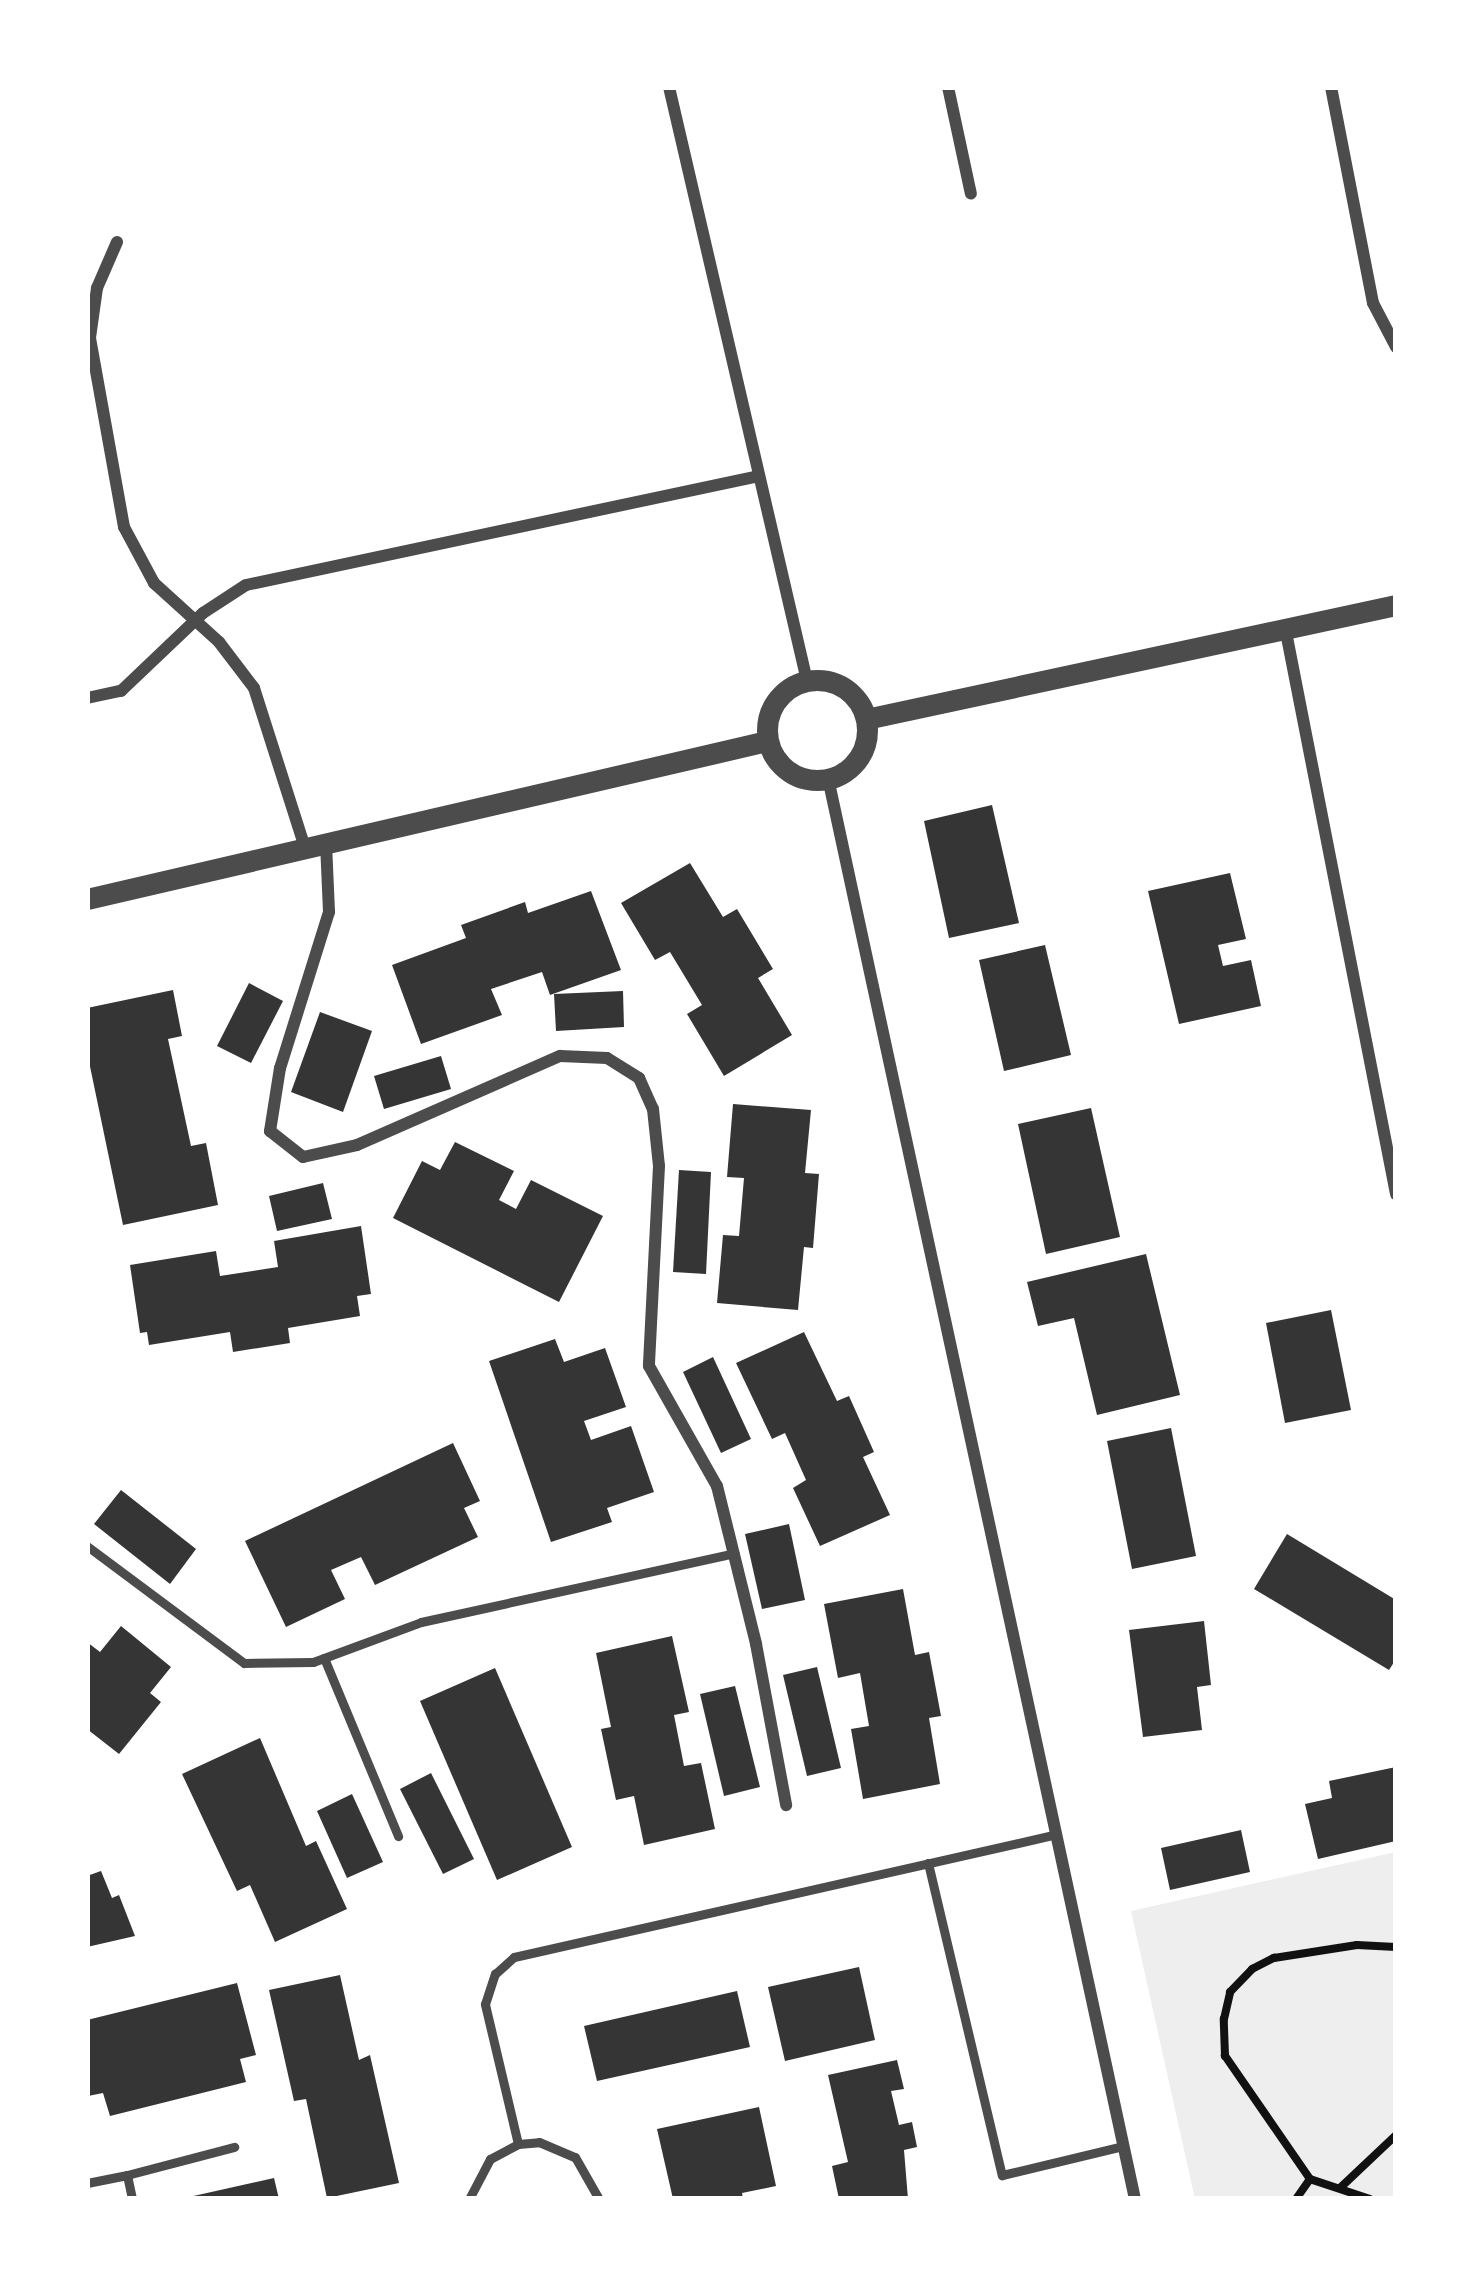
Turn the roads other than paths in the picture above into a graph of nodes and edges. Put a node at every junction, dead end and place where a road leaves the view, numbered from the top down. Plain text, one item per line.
1 (668, 87) edge
2 (948, 87) edge
3 (1331, 87) edge
4 (971, 194) dead end
5 (117, 242) dead end
6 (1396, 347) edge
7 (759, 476) junction
8 (1396, 604) edge
9 (194, 623) junction
10 (1285, 627) junction
11 (807, 681) junction
12 (87, 698) edge
13 (866, 719) junction
14 (767, 741) junction
15 (829, 778) junction
16 (316, 846) junction
17 (87, 898) edge
18 (1396, 1194) edge
19 (87, 1546) edge
20 (734, 1553) junction
21 (325, 1658) junction
22 (786, 1805) dead end
23 (1053, 1835) junction
24 (398, 1836) dead end
25 (928, 1863) junction
26 (518, 2144) junction
27 (234, 2146) dead end
28 (1123, 2146) junction
29 (127, 2175) junction
30 (87, 2183) edge
31 (132, 2199) edge
32 (469, 2199) edge
33 (599, 2199) edge
34 (1136, 2199) edge

1 - 7 street
2 - 4 street
3 - 6 street
5 - 9 street
7 - 9 street
7 - 11 street
8 - 10 street
9 - 12 street
9 - 16 street
10 - 13 street
10 - 18 street
11 - 13 street
11 - 14 street
13 - 15 street
14 - 15 street
14 - 16 street
15 - 23 street
16 - 17 street
16 - 20 street
19 - 21 lane
20 - 21 lane
20 - 22 street
21 - 24 lane
23 - 25 lane
23 - 28 street
25 - 26 lane
25 - 28 lane
26 - 32 lane
26 - 33 lane
27 - 29 lane
28 - 34 street
29 - 30 lane
29 - 31 lane

